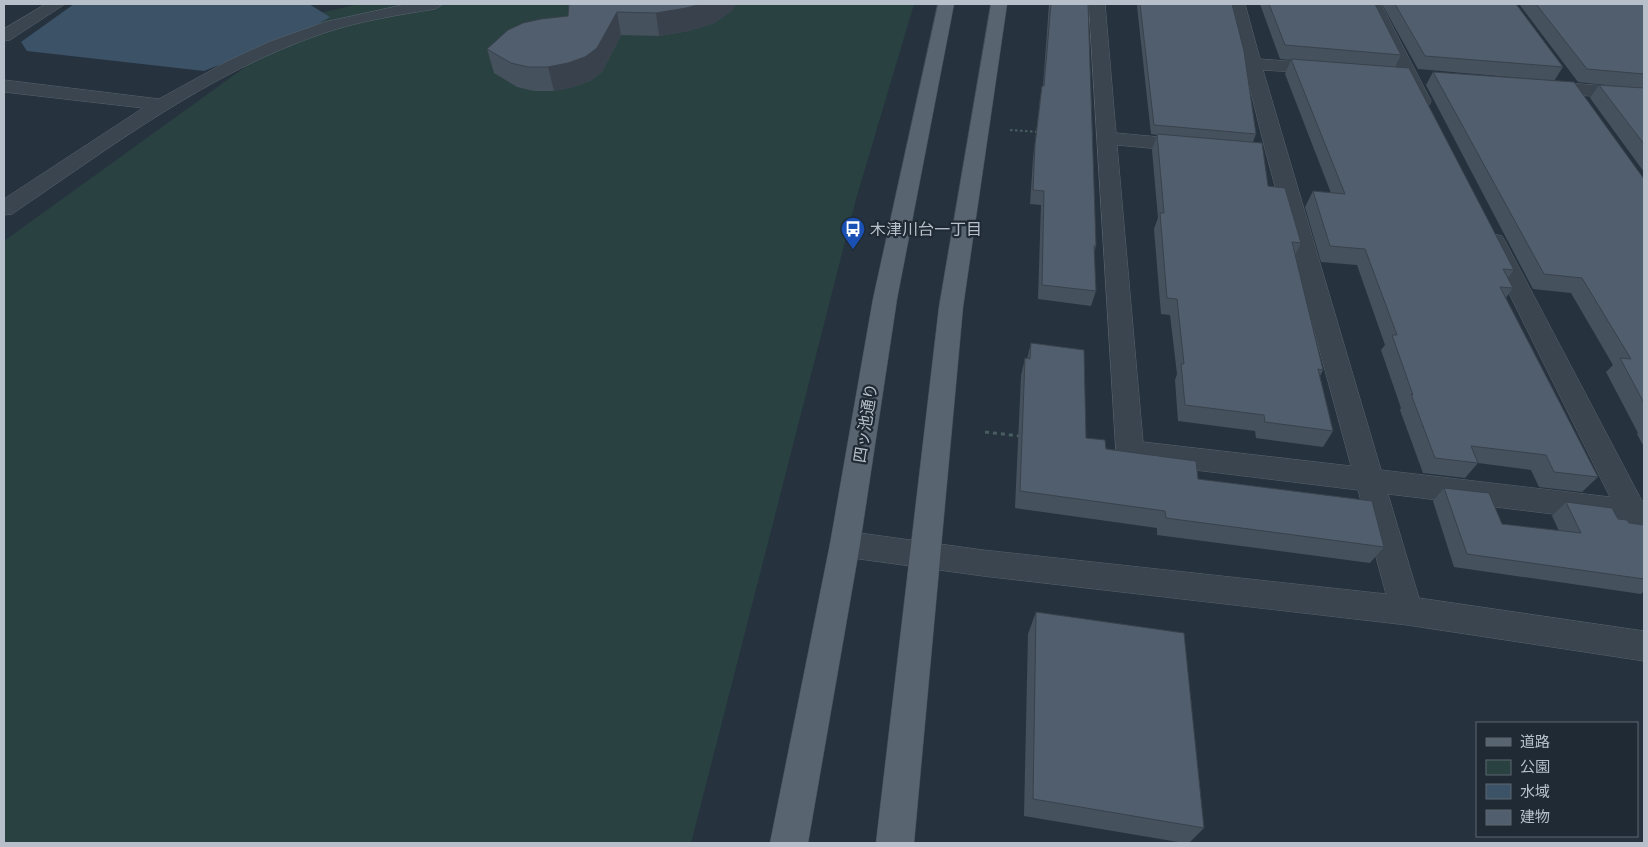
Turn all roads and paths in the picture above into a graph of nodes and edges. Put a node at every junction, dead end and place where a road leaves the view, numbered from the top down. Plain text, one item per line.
1 (58, 4) edge
2 (435, 4) edge
3 (946, 4) edge
4 (1000, 4) edge
5 (1097, 4) edge
6 (1237, 4) edge
7 (1374, 4) edge
8 (4, 36) edge
9 (1254, 64) junction
10 (1554, 66) edge
11 (1342, 70) edge
12 (1523, 85) edge
13 (4, 86) edge
14 (1571, 90) junction
15 (1644, 95) edge
16 (162, 105) junction
17 (1582, 105) edge
18 (1432, 119) edge
19 (1006, 130) dead end
20 (1042, 133) edge
21 (1107, 138) junction
22 (1206, 147) edge
23 (4, 209) edge
24 (1485, 224) edge
25 (985, 432) dead end
26 (1023, 437) edge
27 (1368, 479) junction
28 (1638, 512) edge
29 (845, 544) junction
30 (926, 555) junction
31 (1407, 611) junction
32 (1644, 646) edge
33 (789, 843) edge
34 (896, 843) edge

1 - 8 street
2 - 16 street
3 - 29 main road, 四ッ池通り
4 - 30 main road
5 - 21 street
6 - 9 street
7 - 18 street
9 - 11 street
9 - 27 street
10 - 14 street
12 - 14 street
13 - 16 street
14 - 15 street
14 - 17 street
16 - 23 street
19 - 20 path
21 - 22 street
21 - 27 street
24 - 28 street
25 - 26 path
27 - 28 street
27 - 31 street
29 - 30 street
29 - 33 main road, 四ッ池通り
30 - 31 street
30 - 34 main road
31 - 32 street

